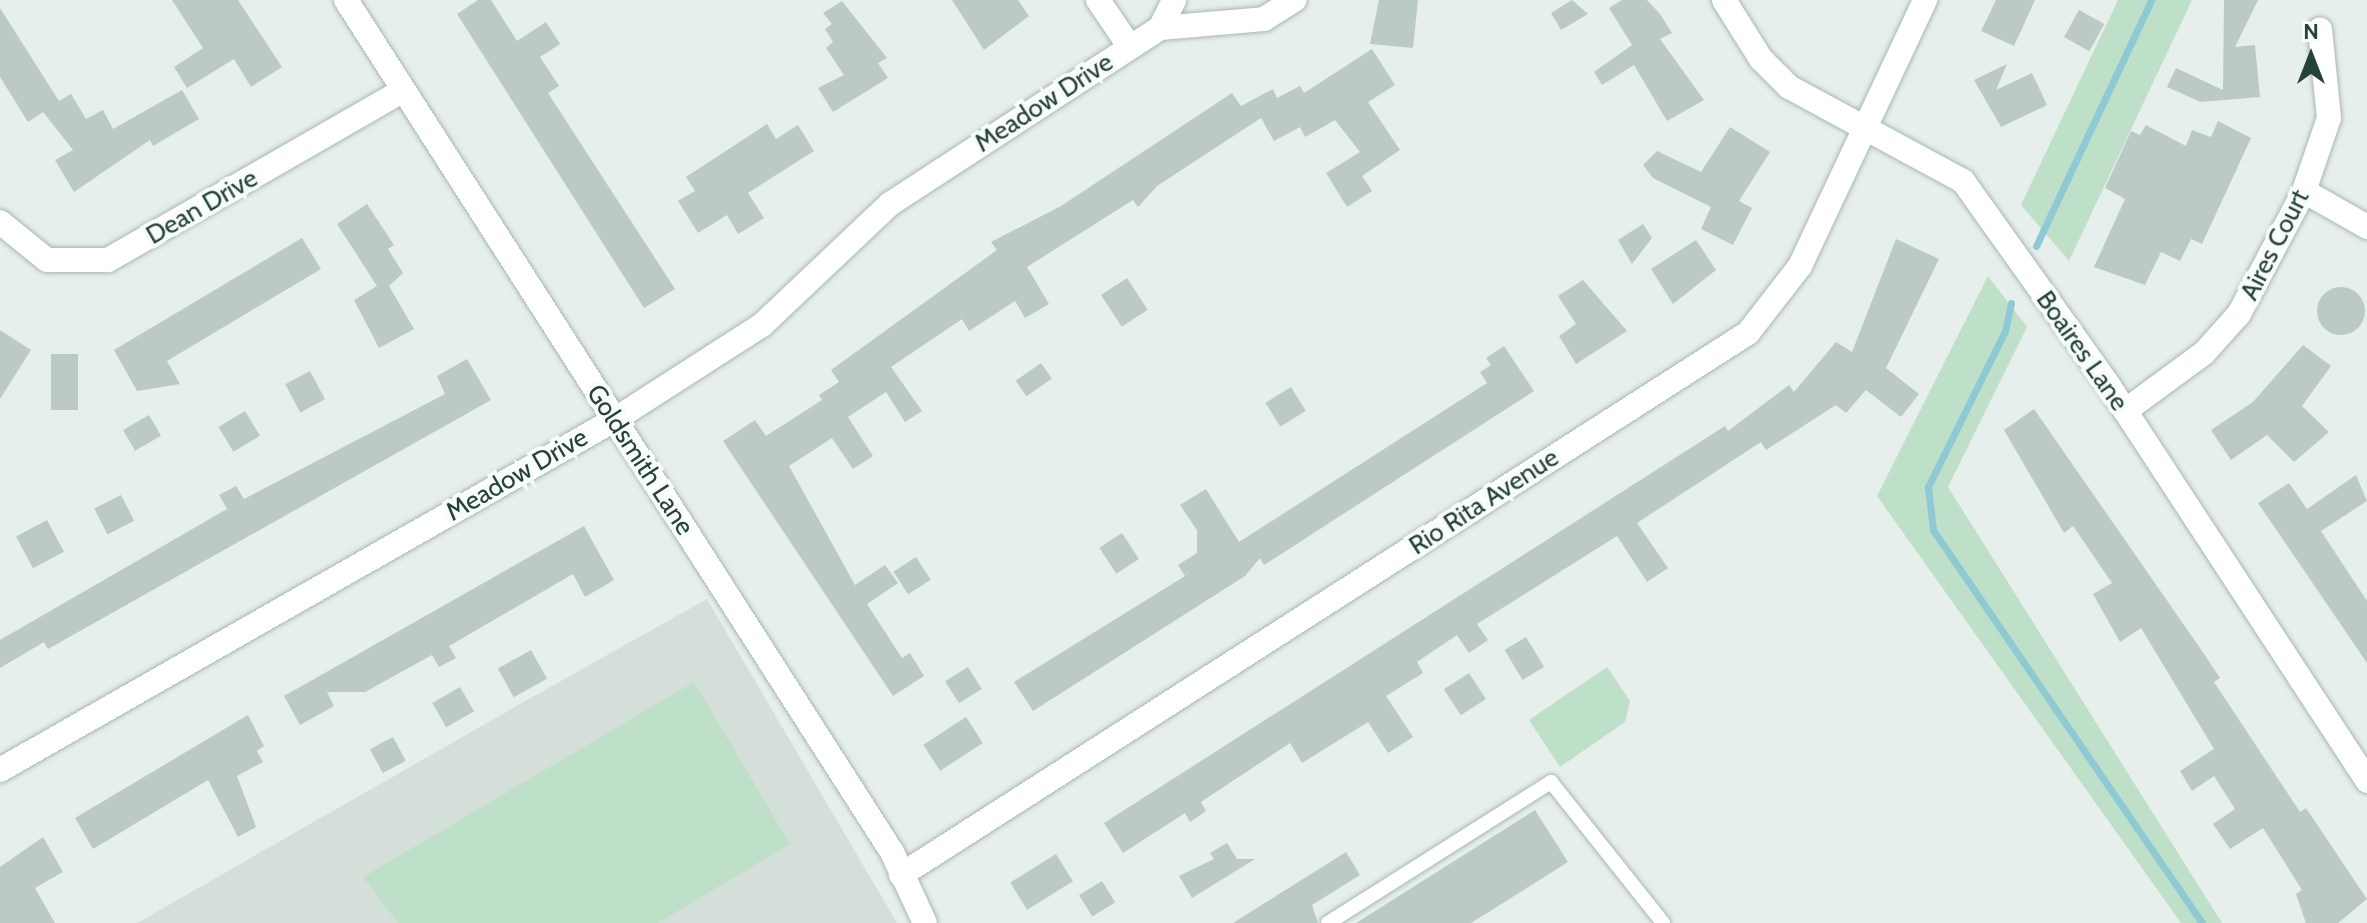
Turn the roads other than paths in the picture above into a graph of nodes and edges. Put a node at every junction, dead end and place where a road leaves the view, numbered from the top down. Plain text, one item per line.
1 (346, 0) edge
2 (1098, 0) edge
3 (1174, 0) edge
4 (1294, 0) edge
5 (1724, 0) edge
6 (1925, 0) edge
7 (1160, 28) junction
8 (2320, 29) dead end
9 (1130, 47) junction
10 (402, 91) junction
11 (1866, 125) junction
12 (2304, 191) junction
13 (0, 222) edge
14 (2367, 227) edge
15 (2125, 411) junction
16 (614, 420) junction
17 (0, 770) edge
18 (2367, 781) edge
19 (901, 875) junction
20 (925, 923) edge
21 (1328, 923) edge
22 (1663, 923) edge

1 - 10 street, Goldsmith Lane
2 - 9 street
3 - 7 street
4 - 7 street, Meadow Drive
5 - 11 street, Boaires Lane
6 - 11 street, Rio Rita Avenue
7 - 9 street, Meadow Drive
8 - 12 street, Aires Court
9 - 16 street, Meadow Drive
10 - 13 street, Dean Drive
10 - 16 street, Goldsmith Lane
11 - 15 street, Boaires Lane
11 - 19 street, Rio Rita Avenue
12 - 14 street
12 - 15 street, Aires Court
15 - 18 street, Boaires Lane
16 - 17 street, Meadow Drive
16 - 19 street, Goldsmith Lane
19 - 20 street, Goldsmith Lane
21 - 22 lane

